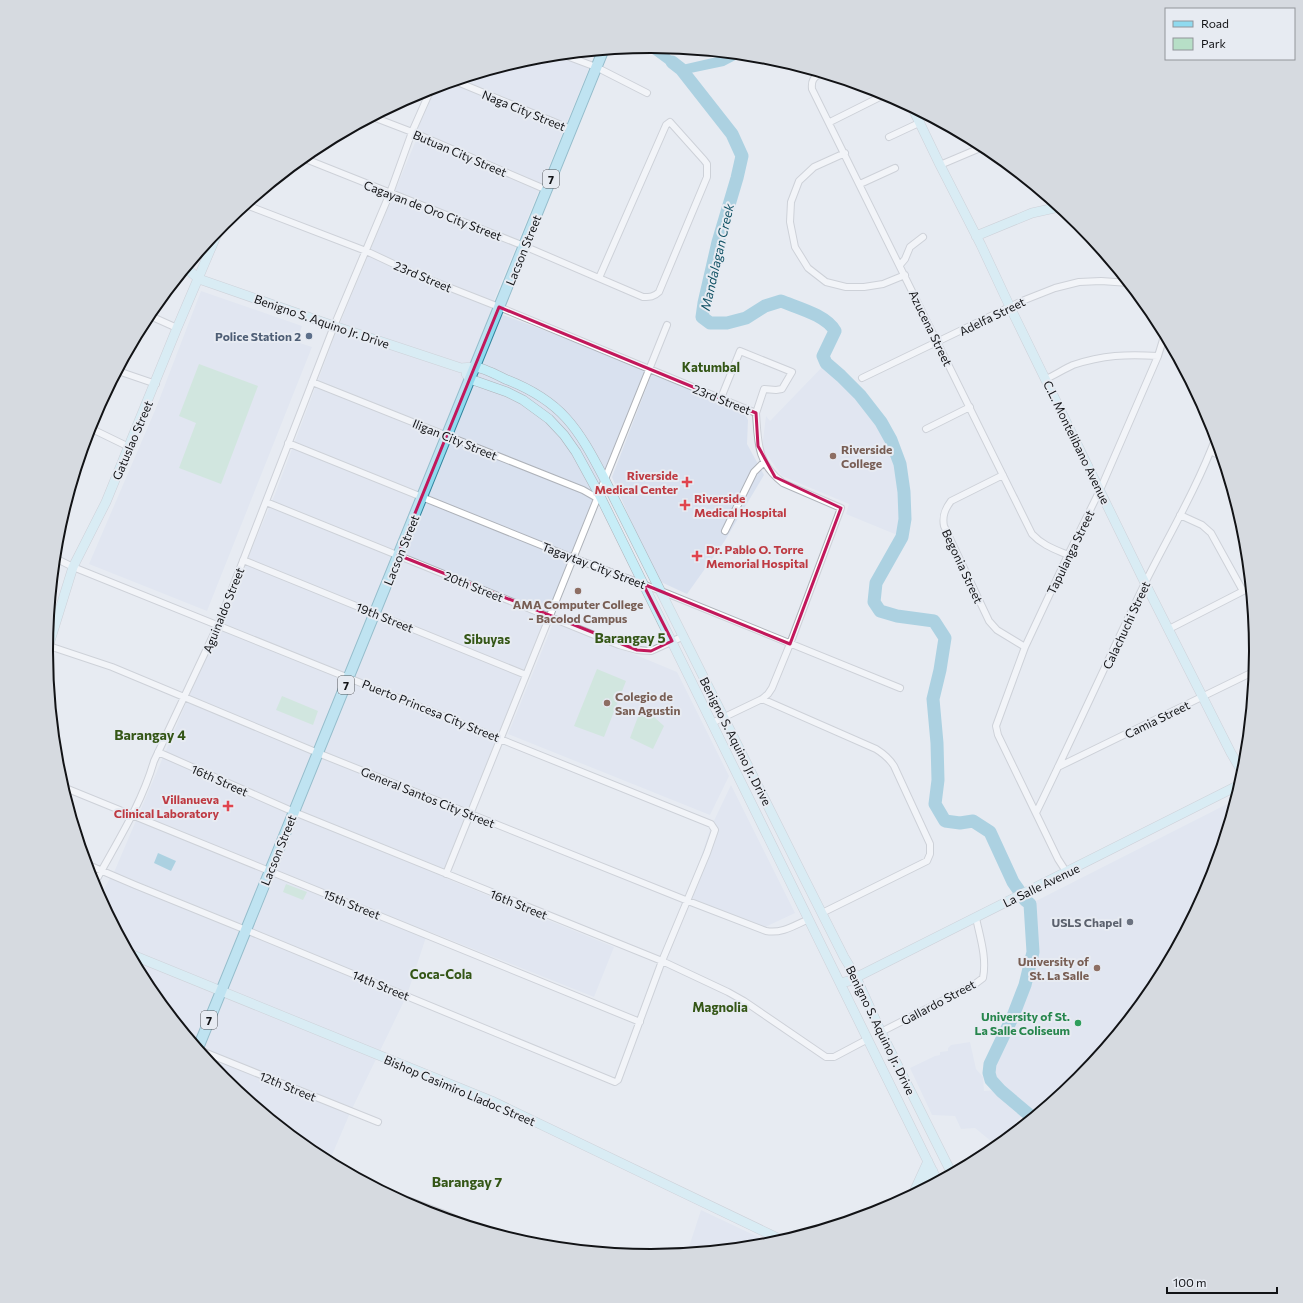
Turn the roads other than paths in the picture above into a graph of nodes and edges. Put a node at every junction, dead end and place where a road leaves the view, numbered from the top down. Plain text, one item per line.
1 (601, 55) edge
2 (572, 58) edge
3 (596, 67) junction
4 (816, 76) edge
5 (462, 84) edge
6 (647, 93) dead end
7 (428, 97) edge
8 (878, 98) edge
9 (915, 115) edge
10 (379, 119) edge
11 (830, 122) junction
12 (919, 123) junction
13 (571, 129) junction
14 (412, 132) junction
15 (889, 137) dead end
16 (977, 150) edge
17 (845, 153) junction
18 (310, 161) edge
19 (940, 166) junction
20 (895, 168) dead end
21 (860, 184) junction
22 (547, 190) junction
23 (390, 193) junction
24 (252, 206) edge
25 (1053, 208) edge
26 (976, 236) junction
27 (923, 237) dead end
28 (213, 245) edge
29 (524, 246) junction
30 (366, 251) junction
31 (900, 266) junction
32 (190, 271) edge
33 (905, 276) junction
34 (599, 278) junction
35 (199, 279) junction
36 (1122, 283) edge
37 (500, 307) junction
38 (1010, 307) junction
39 (155, 318) edge
40 (667, 325) dead end
41 (334, 326) junction
42 (177, 328) junction
43 (1163, 341) edge
44 (938, 342) junction
45 (1158, 356) junction
46 (475, 367) junction
47 (462, 368) junction
48 (649, 370) junction
49 (122, 373) edge
50 (862, 378) dead end
51 (470, 379) junction
52 (1046, 379) junction
53 (312, 382) junction
54 (156, 384) junction
55 (721, 398) junction
56 (970, 407) junction
57 (756, 413) junction
58 (926, 429) dead end
59 (96, 431) edge
60 (447, 436) junction
61 (288, 444) junction
62 (1213, 445) edge
63 (129, 447) junction
64 (1211, 451) junction
65 (1216, 453) edge
66 (764, 462) junction
67 (1003, 475) junction
68 (605, 480) junction
69 (1100, 490) junction
70 (598, 496) junction
71 (422, 497) junction
72 (266, 502) junction
73 (1180, 515) junction
74 (725, 530) dead end
75 (398, 555) junction
76 (1068, 555) junction
77 (573, 558) junction
78 (243, 560) junction
79 (60, 561) edge
80 (73, 567) junction
81 (1145, 583) junction
82 (643, 584) junction
83 (1247, 589) edge
84 (661, 591) junction
85 (1243, 591) junction
86 (375, 613) junction
87 (550, 616) junction
88 (218, 625) junction
89 (1169, 629) junction
90 (54, 632) edge
91 (684, 636) junction
92 (672, 642) junction
93 (790, 644) junction
94 (1025, 647) junction
95 (53, 651) edge
96 (1249, 674) edge
97 (526, 675) junction
98 (349, 678) junction
99 (900, 688) dead end
100 (185, 697) junction
101 (1203, 697) junction
102 (762, 699) junction
103 (724, 717) junction
104 (712, 723) junction
105 (500, 738) junction
106 (158, 752) junction
107 (318, 753) junction
108 (1238, 766) edge
109 (1058, 767) junction
110 (756, 781) junction
111 (744, 787) junction
112 (1234, 788) edge
113 (70, 790) edge
114 (294, 812) junction
115 (1036, 813) junction
116 (470, 814) junction
117 (133, 815) junction
118 (94, 867) edge
119 (102, 870) junction
120 (270, 870) junction
121 (1067, 873) junction
122 (446, 874) junction
123 (802, 874) junction
124 (98, 878) edge
125 (790, 880) junction
126 (688, 901) junction
127 (822, 914) junction
128 (976, 918) junction
129 (809, 919) junction
130 (246, 930) junction
131 (137, 957) edge
132 (662, 961) junction
133 (856, 978) junction
134 (840, 983) junction
135 (221, 991) junction
136 (640, 1022) junction
137 (881, 1032) junction
138 (868, 1039) junction
139 (200, 1044) edge
140 (209, 1053) edge
141 (378, 1122) dead end
142 (928, 1161) junction
143 (950, 1170) edge
144 (933, 1171) junction
145 (936, 1178) edge
146 (927, 1182) edge
147 (916, 1188) edge
148 (775, 1237) edge

1 - 3 main road, Lacson Street / 7
2 - 3 street
3 - 6 street
3 - 13 main road, Lacson Street / 7
4 - 11 street, Azucena Street
5 - 13 street, Naga City Street
7 - 14 street, Aguinaldo Street
8 - 11 street
9 - 12 street, C.L. Montelibano Avenue
10 - 14 street, Butuan City Street
11 - 17 street, Azucena Street
12 - 15 street
12 - 19 street, C.L. Montelibano Avenue
13 - 22 main road, Lacson Street / 7
14 - 22 street, Butuan City Street
14 - 23 street, Aguinaldo Street
16 - 19 street
17 - 21 street, Azucena Street
17 - 33 street
18 - 23 street, Cagayan de Oro City Street
19 - 26 street, C.L. Montelibano Avenue
20 - 21 street
21 - 31 street, Azucena Street
22 - 29 main road, Lacson Street / 7
23 - 29 street, Cagayan de Oro City Street
23 - 30 street, Aguinaldo Street
24 - 30 street, 23rd Street
25 - 26 street
26 - 38 street, C.L. Montelibano Avenue
27 - 31 street
28 - 35 street, Gatuslao Street
29 - 34 street, Cagayan de Oro City Street
29 - 37 main road, Lacson Street / 7
30 - 37 street, 23rd Street
30 - 41 street, Aguinaldo Street
31 - 33 street, Azucena Street
32 - 35 street, Benigno S. Aquino Jr. Drive
33 - 44 street, Azucena Street
34 - 34 street, Cagayan de Oro City Street
35 - 41 street, Benigno S. Aquino Jr. Drive
35 - 42 street, Gatuslao Street
36 - 38 street, Adelfa Street
37 - 46 main road, Lacson Street / 7
37 - 48 street, 23rd Street
38 - 44 street, Adelfa Street
38 - 52 street, C.L. Montelibano Avenue
39 - 42 street
40 - 48 street
41 - 47 street, Benigno S. Aquino Jr. Drive
41 - 53 street, Aguinaldo Street
42 - 54 street, Gatuslao Street
43 - 45 street, Tapulanga Street
44 - 50 street, Adelfa Street
44 - 56 street, Azucena Street
45 - 52 street
45 - 69 street, Tapulanga Street
46 - 47 street, Benigno S. Aquino Jr. Drive
46 - 51 main road, Lacson Street / 7
46 - 68 street, Benigno S. Aquino Jr. Drive
47 - 51 street
48 - 55 street, 23rd Street
48 - 68 street
49 - 54 street
51 - 60 main road, Lacson Street / 7
51 - 70 street, Benigno S. Aquino Jr. Drive
52 - 69 street, C.L. Montelibano Avenue
53 - 60 street, Iligan City Street
53 - 61 street, Aguinaldo Street
54 - 63 street, Gatuslao Street
55 - 57 street, 23rd Street
55 - 57 street
56 - 58 street
56 - 67 street, Azucena Street
57 - 66 street, 23rd Street
59 - 63 street
60 - 70 street, Iligan City Street
60 - 71 main road, Lacson Street / 7
61 - 71 street, Tagaytay City Street
61 - 72 street, Aguinaldo Street
62 - 64 street, Calachuchi Street
63 - 80 street, Gatuslao Street
64 - 65 street
64 - 73 street, Calachuchi Street
66 - 74 street
66 - 93 street, 23rd Street
67 - 76 street, Azucena Street
67 - 94 street, Begonia Street
68 - 70 street
68 - 84 street, Benigno S. Aquino Jr. Drive
69 - 76 street, Tapulanga Street
69 - 81 street, C.L. Montelibano Avenue
70 - 77 street
70 - 82 street, Benigno S. Aquino Jr. Drive
71 - 75 main road, Lacson Street / 7
71 - 77 street, Tagaytay City Street
72 - 75 street, 20th Street
72 - 78 street, Aguinaldo Street
73 - 81 street, Calachuchi Street
73 - 85 street
75 - 86 main road, Lacson Street / 7
75 - 87 street, 20th Street
76 - 94 street, Tapulanga Street
77 - 82 street, Tagaytay City Street
77 - 87 street
78 - 86 street, 19th Street
78 - 88 street, Aguinaldo Street
79 - 80 street, Puerto Princesa City Street
80 - 88 street, Puerto Princesa City Street
80 - 90 street, Gatuslao Street
81 - 89 street, C.L. Montelibano Avenue
81 - 109 street, Calachuchi Street
82 - 84 street, Tagaytay City Street
82 - 92 street, Benigno S. Aquino Jr. Drive
83 - 85 street
84 - 91 street, Benigno S. Aquino Jr. Drive
84 - 93 street, Tagaytay City Street
85 - 89 street
86 - 97 street, 19th Street
86 - 98 main road, Lacson Street / 7
87 - 92 street, 20th Street
87 - 97 street
88 - 98 street, Puerto Princesa City Street
88 - 100 street, Aguinaldo Street
89 - 101 street, C.L. Montelibano Avenue
91 - 92 street, 20th Street
91 - 103 street, Benigno S. Aquino Jr. Drive
92 - 104 street, Benigno S. Aquino Jr. Drive
93 - 99 street, Tagaytay City Street
93 - 102 street, 23rd Street
94 - 115 street, Tapulanga Street
95 - 100 street, General Santos City Street
96 - 101 street, Camia Street
97 - 105 street
98 - 105 street, Puerto Princesa City Street
98 - 107 main road, Lacson Street / 7
100 - 106 street, Aguinaldo Street
100 - 107 street, General Santos City Street
101 - 108 street, C.L. Montelibano Avenue
101 - 109 street, Camia Street
102 - 103 street
102 - 127 street
103 - 104 street
103 - 110 street, Benigno S. Aquino Jr. Drive
104 - 111 street, Benigno S. Aquino Jr. Drive
105 - 116 street
105 - 126 street, Puerto Princesa City Street
106 - 114 street, 16th Street
106 - 117 street, Aguinaldo Street
107 - 114 main road, Lacson Street / 7
107 - 116 street, General Santos City Street
109 - 115 street, Calachuchi Street
110 - 111 street
110 - 123 street, Benigno S. Aquino Jr. Drive
111 - 125 street, Benigno S. Aquino Jr. Drive
112 - 121 street, La Salle Avenue
113 - 117 street, 15th Street
114 - 120 main road, Lacson Street / 7
114 - 122 street, 16th Street
115 - 121 street
116 - 122 street
116 - 126 street, General Santos City Street
117 - 119 street, Aguinaldo Street
117 - 120 street, 15th Street
118 - 119 street, 14th Street
119 - 124 street, Aguinaldo Street
119 - 130 street, 14th Street
120 - 130 main road, Lacson Street / 7
120 - 136 street, 15th Street
121 - 128 street, La Salle Avenue
122 - 132 street, 16th Street
123 - 125 street
123 - 127 street, Benigno S. Aquino Jr. Drive
125 - 129 street, Benigno S. Aquino Jr. Drive
126 - 129 street, General Santos City Street
126 - 132 street
127 - 133 street, Benigno S. Aquino Jr. Drive
128 - 133 street, La Salle Avenue
128 - 137 street, Gallardo Street
129 - 134 street, Benigno S. Aquino Jr. Drive
130 - 135 main road, Lacson Street / 7
130 - 136 street, 14th Street
131 - 135 street, Bishop Casimiro Lladoc Street
132 - 136 street
132 - 138 street, 16th Street
133 - 134 street, La Salle Avenue
133 - 137 street, Benigno S. Aquino Jr. Drive
134 - 138 street, Benigno S. Aquino Jr. Drive
135 - 139 main road, Lacson Street / 7
135 - 148 street, Bishop Casimiro Lladoc Street
137 - 143 street, Benigno S. Aquino Jr. Drive
138 - 142 street, Benigno S. Aquino Jr. Drive
140 - 141 street, 12th Street
142 - 144 street, Benigno S. Aquino Jr. Drive
142 - 147 street
144 - 145 street, Benigno S. Aquino Jr. Drive
144 - 146 street

